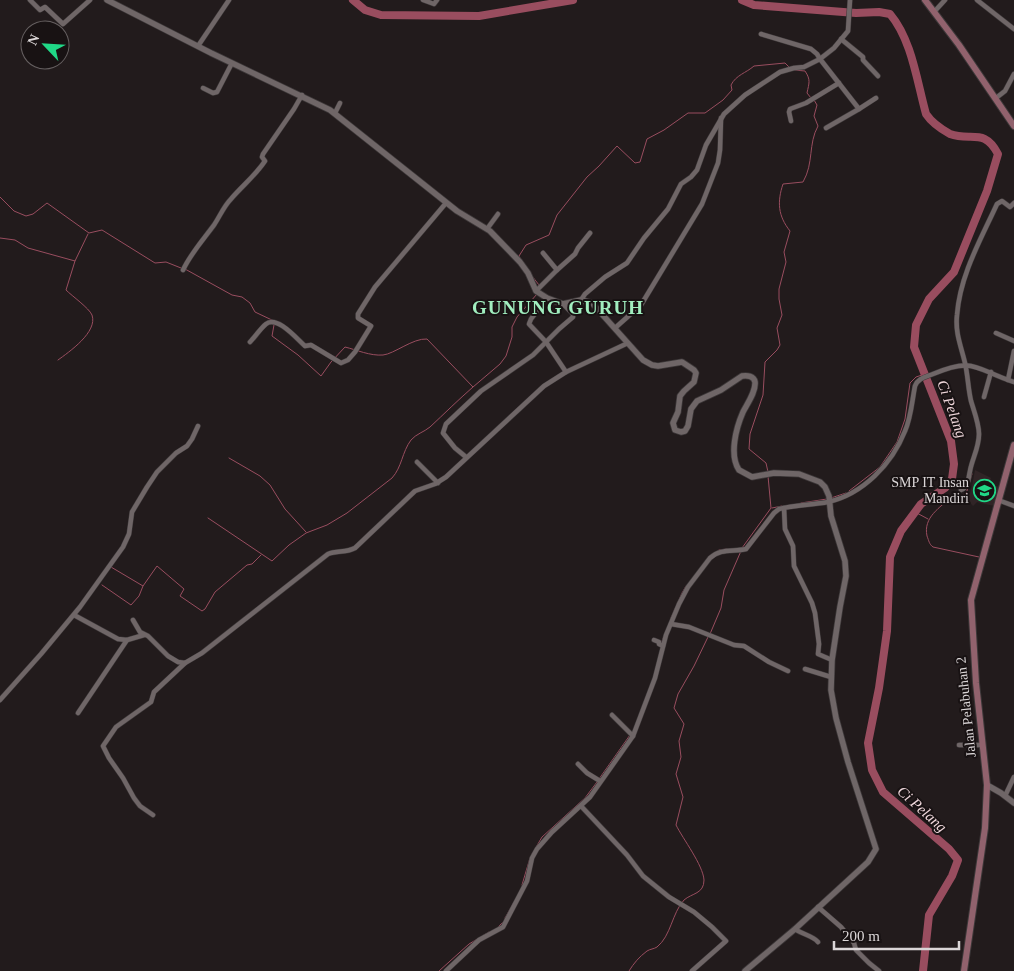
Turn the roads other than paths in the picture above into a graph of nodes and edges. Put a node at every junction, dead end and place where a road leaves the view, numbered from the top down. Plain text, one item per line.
1 (30, 0) edge
2 (90, 0) edge
3 (107, 0) edge
4 (229, 0) edge
5 (423, 0) edge
6 (437, 0) edge
7 (925, 0) edge
8 (945, 0) edge
9 (977, 0) edge
10 (850, 1) edge
11 (934, 12) junction
12 (1014, 29) edge
13 (761, 34) dead end
14 (841, 39) junction
15 (198, 46) junction
16 (820, 59) junction
17 (232, 63) junction
18 (1014, 74) edge
19 (878, 76) dead end
20 (839, 83) junction
21 (203, 88) dead end
22 (302, 95) junction
23 (876, 98) dead end
24 (996, 98) junction
25 (340, 103) dead end
26 (859, 109) junction
27 (334, 113) junction
28 (721, 118) junction
29 (791, 121) dead end
30 (1014, 126) edge
31 (826, 128) dead end
32 (446, 203) junction
33 (1014, 203) edge
34 (498, 214) dead end
35 (487, 229) junction
36 (590, 233) dead end
37 (543, 253) dead end
38 (182, 270) dead end
39 (557, 270) junction
40 (536, 291) junction
41 (547, 298) junction
42 (581, 300) junction
43 (564, 304) junction
44 (614, 328) junction
45 (996, 333) dead end
46 (1014, 341) edge
47 (250, 342) dead end
48 (546, 342) junction
49 (628, 343) junction
50 (1014, 351) edge
51 (965, 364) junction
52 (566, 372) junction
53 (991, 372) junction
54 (1008, 380) junction
55 (1014, 382) edge
56 (984, 397) dead end
57 (198, 426) dead end
58 (1014, 445) edge
59 (466, 457) junction
60 (417, 462) dead end
61 (438, 483) junction
62 (961, 490) dead end
63 (829, 499) junction
64 (998, 500) junction
65 (1014, 506) edge
66 (784, 508) junction
67 (74, 615) junction
68 (133, 620) dead end
69 (671, 624) junction
70 (144, 636) junction
71 (126, 640) junction
72 (654, 640) dead end
73 (662, 645) junction
74 (832, 660) junction
75 (185, 663) junction
76 (804, 669) dead end
77 (788, 671) dead end
78 (831, 677) junction
79 (0, 700) edge
80 (78, 712) dead end
81 (612, 715) dead end
82 (632, 735) junction
83 (959, 745) dead end
84 (982, 745) junction
85 (578, 764) dead end
86 (1014, 777) edge
87 (599, 781) junction
88 (987, 785) junction
89 (1005, 796) junction
90 (1014, 803) edge
91 (581, 806) junction
92 (154, 815) dead end
93 (818, 907) junction
94 (795, 929) junction
95 (818, 942) dead end
96 (446, 971) edge
97 (692, 971) edge
98 (745, 971) edge
99 (879, 971) edge
100 (964, 971) edge

1 - 2 street
3 - 15 street
4 - 15 street
5 - 6 street
7 - 11 main road
8 - 11 street
9 - 12 street
10 - 14 street
11 - 24 main road
13 - 16 street
14 - 16 street
14 - 19 street
15 - 17 street
16 - 20 street
16 - 28 street
17 - 21 street
17 - 22 street
18 - 24 street
20 - 26 street
20 - 29 street
22 - 27 street
22 - 38 street
23 - 26 street
24 - 30 main road
25 - 27 street
26 - 31 street
27 - 32 street
28 - 42 street
28 - 44 street
32 - 35 street
32 - 47 street
33 - 51 street
34 - 35 street
35 - 40 street
36 - 39 street
37 - 39 street
39 - 40 street
40 - 41 street
41 - 43 street
41 - 48 street
42 - 43 street
42 - 44 street
43 - 48 street
44 - 49 street
45 - 46 street
48 - 52 street
48 - 59 street
49 - 52 street
49 - 63 street
50 - 54 street
51 - 53 street
51 - 62 street
51 - 63 street
52 - 59 street
53 - 54 street
53 - 56 street
54 - 55 street
57 - 67 street
58 - 64 main road, Jalan Pelabuhan 2
59 - 61 street
60 - 61 street
61 - 75 street
63 - 66 street
63 - 74 street
64 - 65 street
64 - 84 main road, Jalan Pelabuhan 2
66 - 69 street
66 - 74 street
67 - 71 street
67 - 79 street
68 - 70 street
69 - 73 street
69 - 77 street
70 - 71 street
70 - 75 street
71 - 80 street
72 - 73 street
73 - 82 street
74 - 78 street
75 - 92 street
76 - 78 street
78 - 93 street
81 - 82 street
82 - 87 street
83 - 84 street
84 - 88 main road, Jalan Pelabuhan 2
85 - 87 street
86 - 89 street
87 - 91 street
88 - 89 street
88 - 100 main road, Jalan Pelabuhan 2
89 - 90 street
91 - 96 street
91 - 97 street
93 - 94 street
93 - 99 street
94 - 95 street
94 - 98 street

